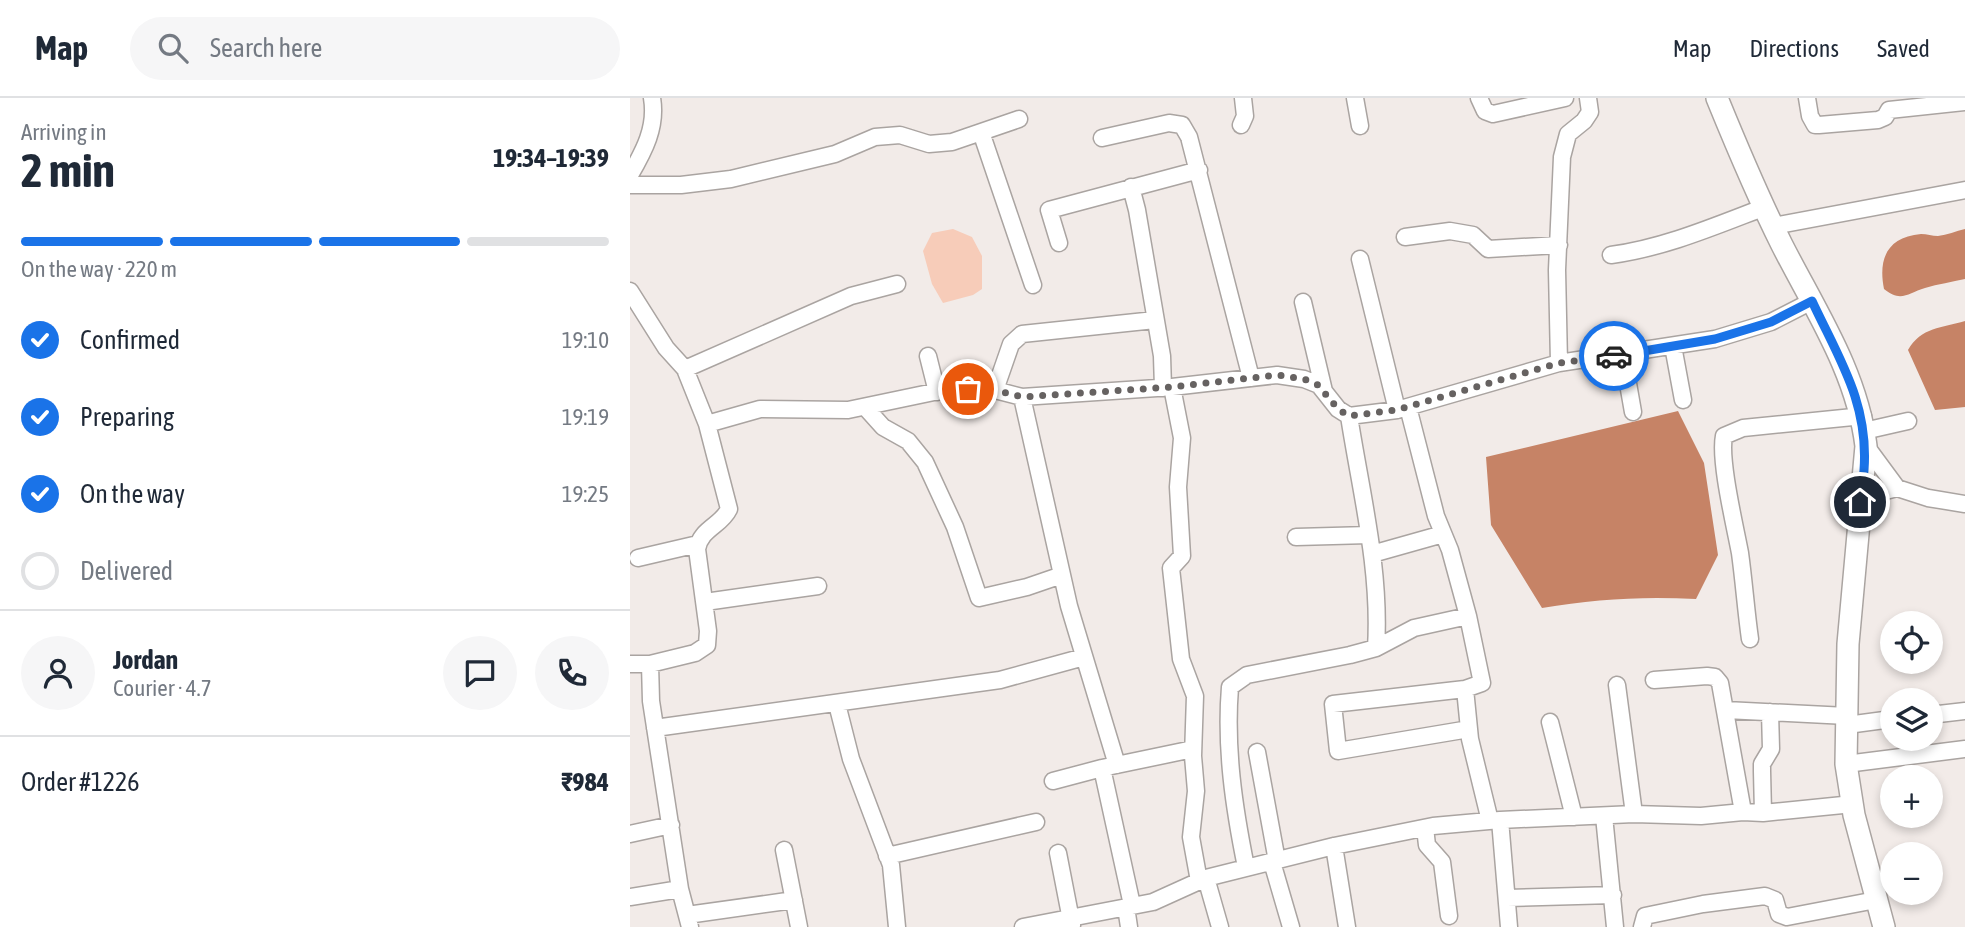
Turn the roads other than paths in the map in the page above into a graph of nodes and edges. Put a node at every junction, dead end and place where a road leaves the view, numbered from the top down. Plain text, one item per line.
1 (670, 98) edge
2 (1243, 98) edge
3 (1355, 98) edge
4 (1479, 98) edge
5 (1564, 98) edge
6 (1588, 98) edge
7 (1717, 98) edge
8 (1807, 98) edge
9 (653, 100) edge
10 (1930, 102) edge
11 (1965, 102) edge
12 (1889, 104) edge
13 (1019, 119) dead end
14 (1241, 125) dead end
15 (1360, 126) dead end
16 (981, 132) junction
17 (1102, 138) dead end
18 (1199, 170) junction
19 (630, 175) edge
20 (630, 185) edge
21 (1131, 187) junction
22 (1965, 190) edge
23 (1769, 217) junction
24 (1405, 237) dead end
25 (1059, 243) dead end
26 (1559, 245) junction
27 (1611, 255) dead end
28 (1360, 260) dead end
29 (897, 284) dead end
30 (1033, 285) dead end
31 (630, 290) edge
32 (1812, 301) junction
33 (1303, 302) dead end
34 (1156, 320) junction
35 (1673, 346) junction
36 (1623, 355) junction
37 (928, 356) dead end
38 (1559, 363) junction
39 (685, 369) junction
40 (1251, 378) junction
41 (1168, 387) junction
42 (995, 390) junction
43 (1324, 391) junction
44 (937, 392) junction
45 (1022, 397) junction
46 (1683, 400) dead end
47 (865, 407) junction
48 (1402, 409) junction
49 (1633, 412) dead end
50 (1349, 416) junction
51 (1909, 421) dead end
52 (707, 424) junction
53 (1864, 431) junction
54 (1897, 488) junction
55 (1862, 497) junction
56 (1965, 504) edge
57 (1443, 534) junction
58 (1368, 536) junction
59 (1296, 537) dead end
60 (698, 544) junction
61 (1372, 554) junction
62 (638, 558) dead end
63 (1062, 575) junction
64 (818, 586) dead end
65 (705, 602) junction
66 (1468, 616) junction
67 (1749, 639) dead end
68 (1376, 648) junction
69 (1084, 657) junction
70 (630, 664) edge
71 (650, 664) junction
72 (1654, 680) dead end
73 (1618, 685) dead end
74 (1465, 689) junction
75 (837, 704) junction
76 (1726, 710) junction
77 (1965, 711) edge
78 (1770, 712) junction
79 (1943, 714) edge
80 (1880, 719) edge
81 (1847, 720) junction
82 (1550, 722) dead end
83 (655, 728) junction
84 (1469, 729) junction
85 (1193, 749) junction
86 (1965, 750) edge
87 (1257, 752) dead end
88 (1846, 764) junction
89 (1110, 767) junction
90 (1053, 781) dead end
91 (1853, 804) junction
92 (1743, 812) junction
93 (1763, 813) junction
94 (1634, 814) junction
95 (1604, 816) junction
96 (1574, 817) junction
97 (1495, 820) junction
98 (1036, 822) dead end
99 (671, 825) junction
100 (1425, 828) junction
101 (630, 834) edge
102 (1334, 846) junction
103 (784, 850) dead end
104 (1058, 853) dead end
105 (887, 856) junction
106 (1275, 862) junction
107 (1246, 867) junction
108 (1203, 879) junction
109 (680, 890) junction
110 (1613, 895) junction
111 (630, 897) edge
112 (1507, 898) junction
113 (794, 900) junction
114 (1876, 900) junction
115 (1129, 906) junction
116 (1449, 916) dead end
117 (688, 921) edge
118 (1072, 922) edge
119 (799, 927) edge
120 (897, 927) edge
121 (1023, 927) edge
122 (1129, 927) edge
123 (1220, 927) edge
124 (1291, 927) edge
125 (1347, 927) edge
126 (1508, 927) edge
127 (1615, 927) edge
128 (1642, 927) edge
129 (1884, 927) edge

1 - 9 street
2 - 14 street
3 - 15 street
4 - 5 street
6 - 26 street
7 - 23 main road
8 - 12 street
9 - 19 street
10 - 11 street
10 - 12 street
13 - 16 street
16 - 20 street
16 - 30 street
17 - 18 street
18 - 21 street
18 - 40 street
21 - 25 street
21 - 34 street
22 - 23 street
23 - 27 street
23 - 32 main road
24 - 26 street
26 - 38 street
28 - 48 street
29 - 39 street
31 - 39 street
32 - 35 street
32 - 53 main road
33 - 43 street
34 - 41 street
34 - 42 street
35 - 36 street
35 - 46 street
36 - 38 street
36 - 49 street
37 - 44 street
38 - 48 street
39 - 52 street
40 - 41 street
40 - 43 street
41 - 45 street
41 - 85 street
42 - 44 street
42 - 45 street
43 - 50 street
44 - 47 street
45 - 63 street
47 - 52 street
47 - 63 street
48 - 50 street
48 - 57 street
50 - 58 street
51 - 53 street
52 - 60 street
53 - 54 street
53 - 55 main road
53 - 67 street
54 - 55 street
54 - 56 street
55 - 81 main road
57 - 61 street
57 - 66 street
58 - 59 street
58 - 61 street
60 - 62 street
60 - 65 street
61 - 68 street
63 - 69 street
64 - 65 street
65 - 71 street
66 - 68 street
66 - 74 street
68 - 107 street
69 - 75 street
69 - 89 street
70 - 71 street
71 - 83 street
72 - 76 street
73 - 94 street
74 - 84 street
74 - 84 street
75 - 83 street
75 - 105 street
76 - 78 street
76 - 92 street
77 - 79 street
78 - 81 street
78 - 93 street
80 - 81 street
81 - 88 main road
82 - 96 street
83 - 99 street
84 - 97 street
85 - 89 street
85 - 108 street
86 - 88 street
87 - 106 street
88 - 91 main road
89 - 90 street
89 - 115 street
91 - 93 street
91 - 114 main road
92 - 93 street
92 - 94 street
94 - 95 street
95 - 96 street
95 - 110 street
96 - 97 street
97 - 100 street
97 - 112 street
98 - 105 street
99 - 101 street
99 - 109 street
100 - 102 street
100 - 116 street
102 - 106 street
102 - 125 street
103 - 113 street
104 - 118 street
105 - 120 street
106 - 107 street
106 - 124 street
107 - 108 street
108 - 115 street
108 - 123 street
109 - 111 street
109 - 117 street
110 - 112 street
110 - 127 street
112 - 126 street
113 - 117 street
113 - 119 street
114 - 128 street
114 - 129 main road
115 - 118 street
115 - 122 street
118 - 121 street

